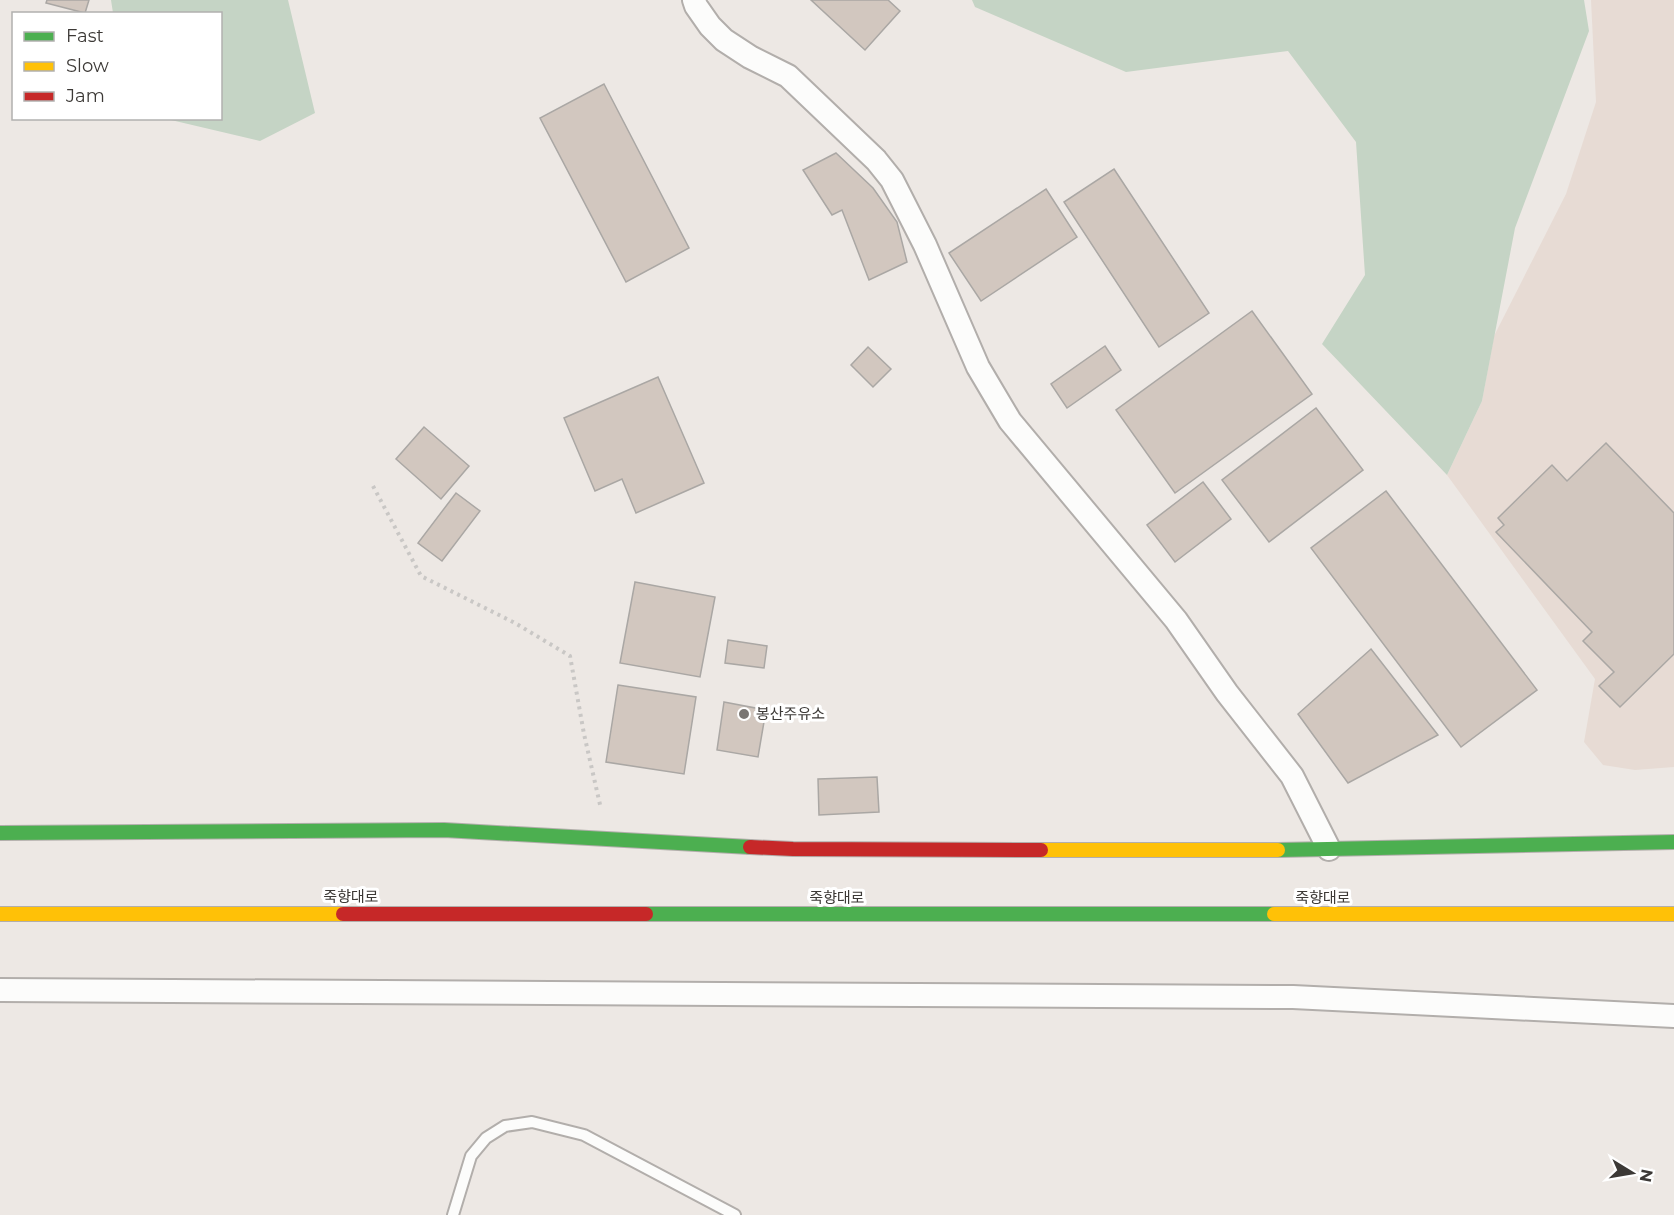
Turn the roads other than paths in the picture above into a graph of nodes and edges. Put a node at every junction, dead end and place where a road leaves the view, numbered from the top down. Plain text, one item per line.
1 (694, 0) edge
2 (0, 833) edge
3 (1674, 842) edge
4 (1329, 849) junction
5 (0, 914) edge
6 (1674, 914) edge
7 (1574, 915) junction
8 (1652, 927) dead end
9 (0, 990) edge
10 (1674, 1016) edge
11 (453, 1215) edge
12 (735, 1215) edge

1 - 4 street
2 - 4 main road
3 - 4 main road
5 - 7 main road, 죽향대로
6 - 7 main road, 죽향대로
7 - 8 main road
9 - 10 street
11 - 12 lane

